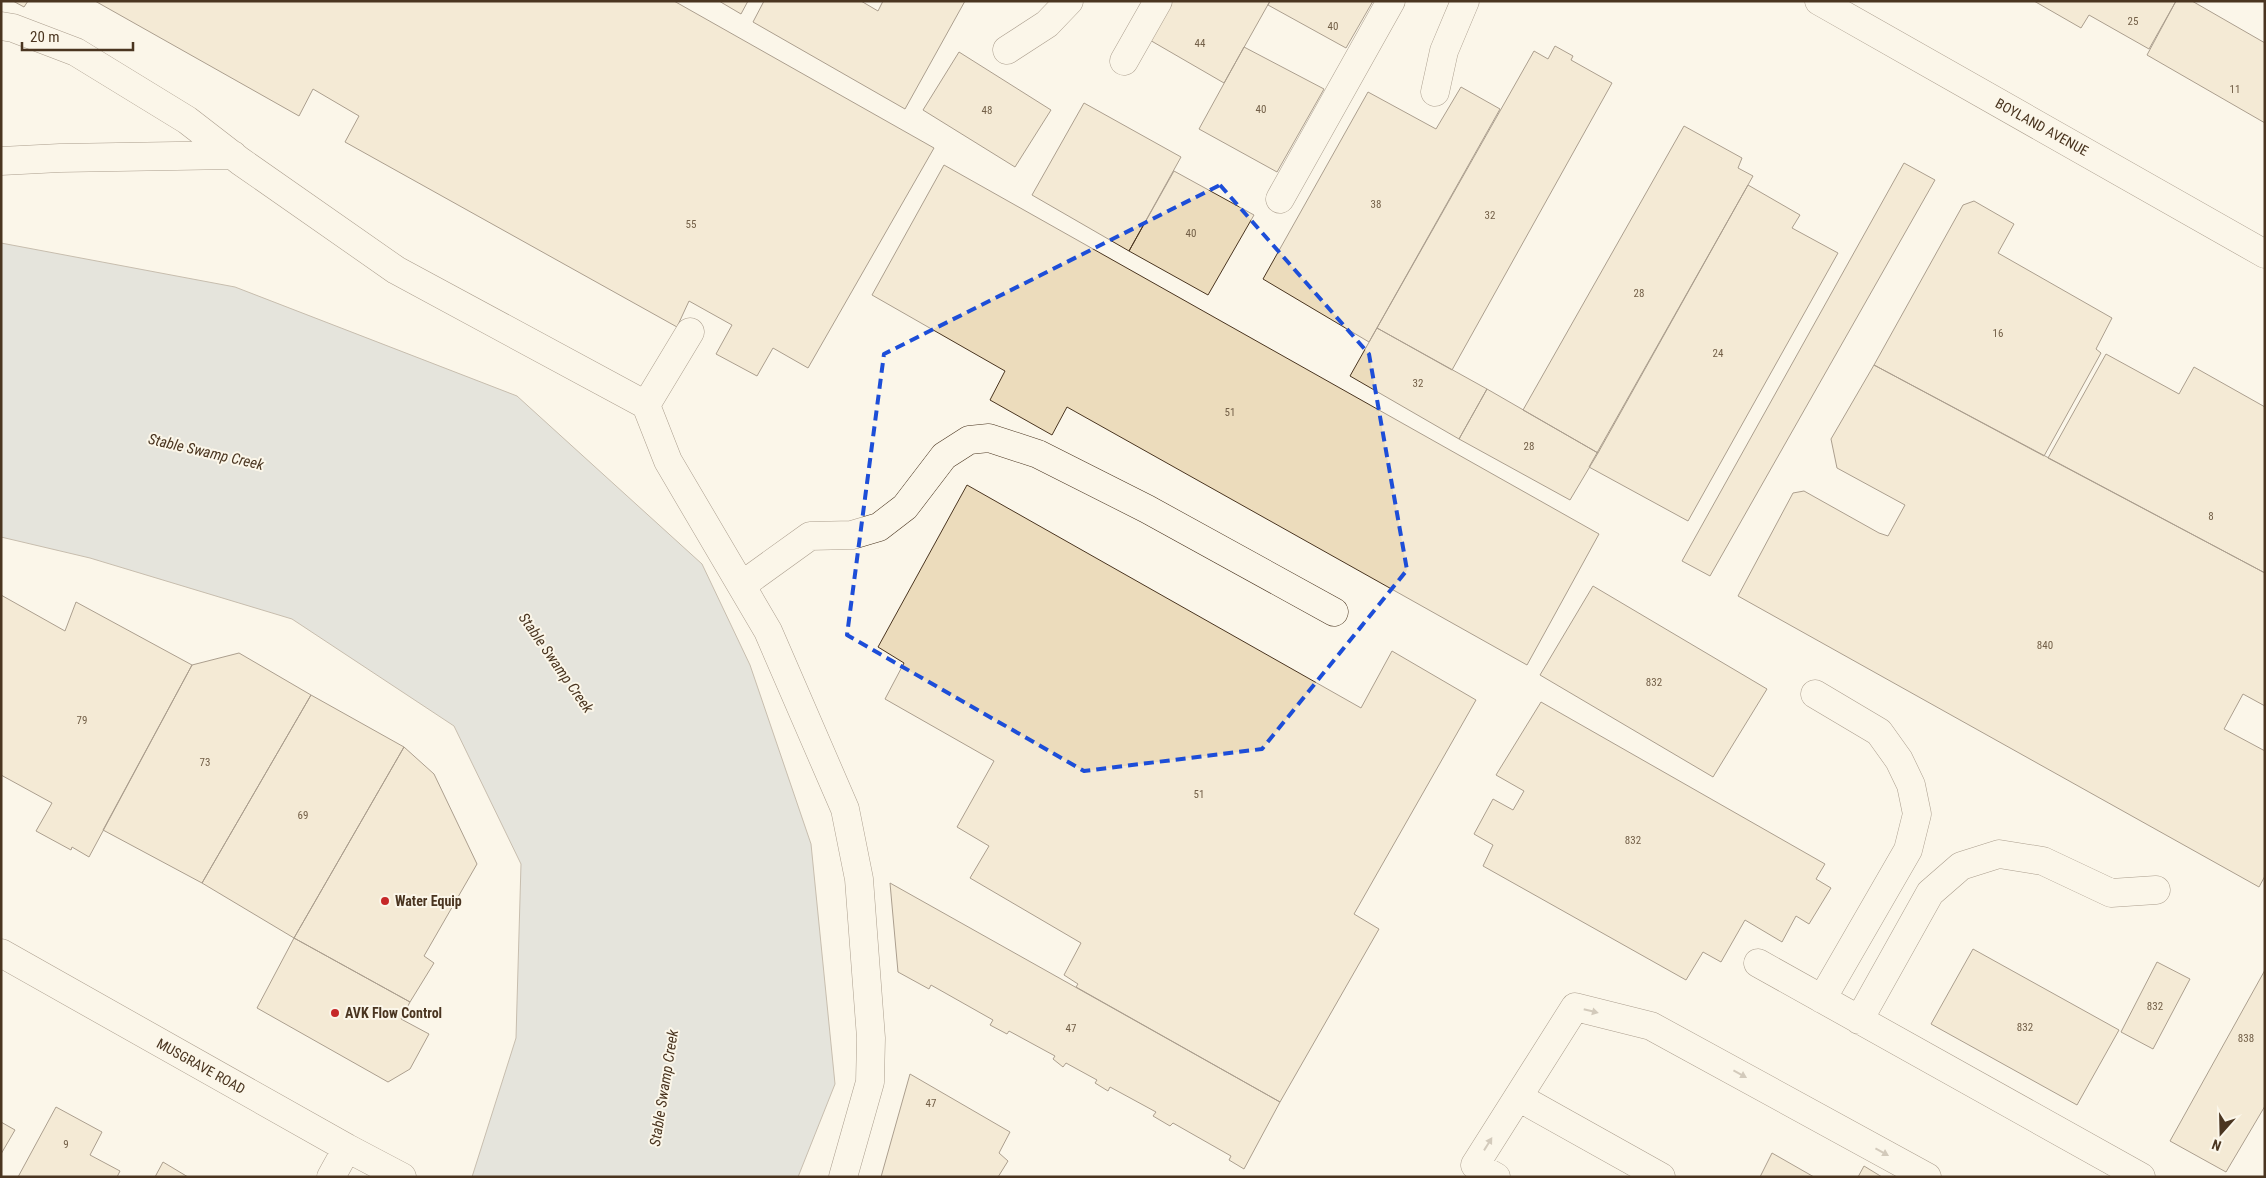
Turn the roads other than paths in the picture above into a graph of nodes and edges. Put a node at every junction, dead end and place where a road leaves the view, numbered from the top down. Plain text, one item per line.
1 (1069, 1) edge
2 (1158, 1) edge
3 (1391, 1) edge
4 (1465, 1) edge
5 (1819, 1) edge
6 (1, 26) edge
7 (1007, 50) dead end
8 (1124, 61) dead end
9 (1435, 92) dead end
10 (233, 156) junction
11 (1, 161) edge
12 (1280, 199) dead end
13 (2265, 254) edge
14 (690, 332) dead end
15 (646, 405) junction
16 (742, 585) junction
17 (1334, 612) dead end
18 (1815, 694) dead end
19 (2156, 890) dead end
20 (1, 953) edge
21 (1758, 963) dead end
22 (1822, 999) junction
23 (1859, 1020) junction
24 (1518, 1097) junction
25 (347, 1148) junction
26 (330, 1177) edge
27 (402, 1177) edge
28 (843, 1177) edge
29 (1496, 1177) edge
30 (1661, 1177) edge
31 (1927, 1177) edge
32 (2141, 1177) edge

1 - 7 street
2 - 8 street
3 - 12 street
4 - 9 street
5 - 13 street, BOYLAND AVENUE
6 - 10 street
10 - 11 street
10 - 15 street
14 - 15 street
15 - 16 street
16 - 17 street
16 - 28 street
18 - 22 street
19 - 23 street
20 - 25 street, MUSGRAVE ROAD
21 - 22 street
22 - 23 street
23 - 32 street
29 -> 24 street
24 - 30 street
24 -> 31 street
25 - 26 street
25 - 27 street, MUSGRAVE ROAD

